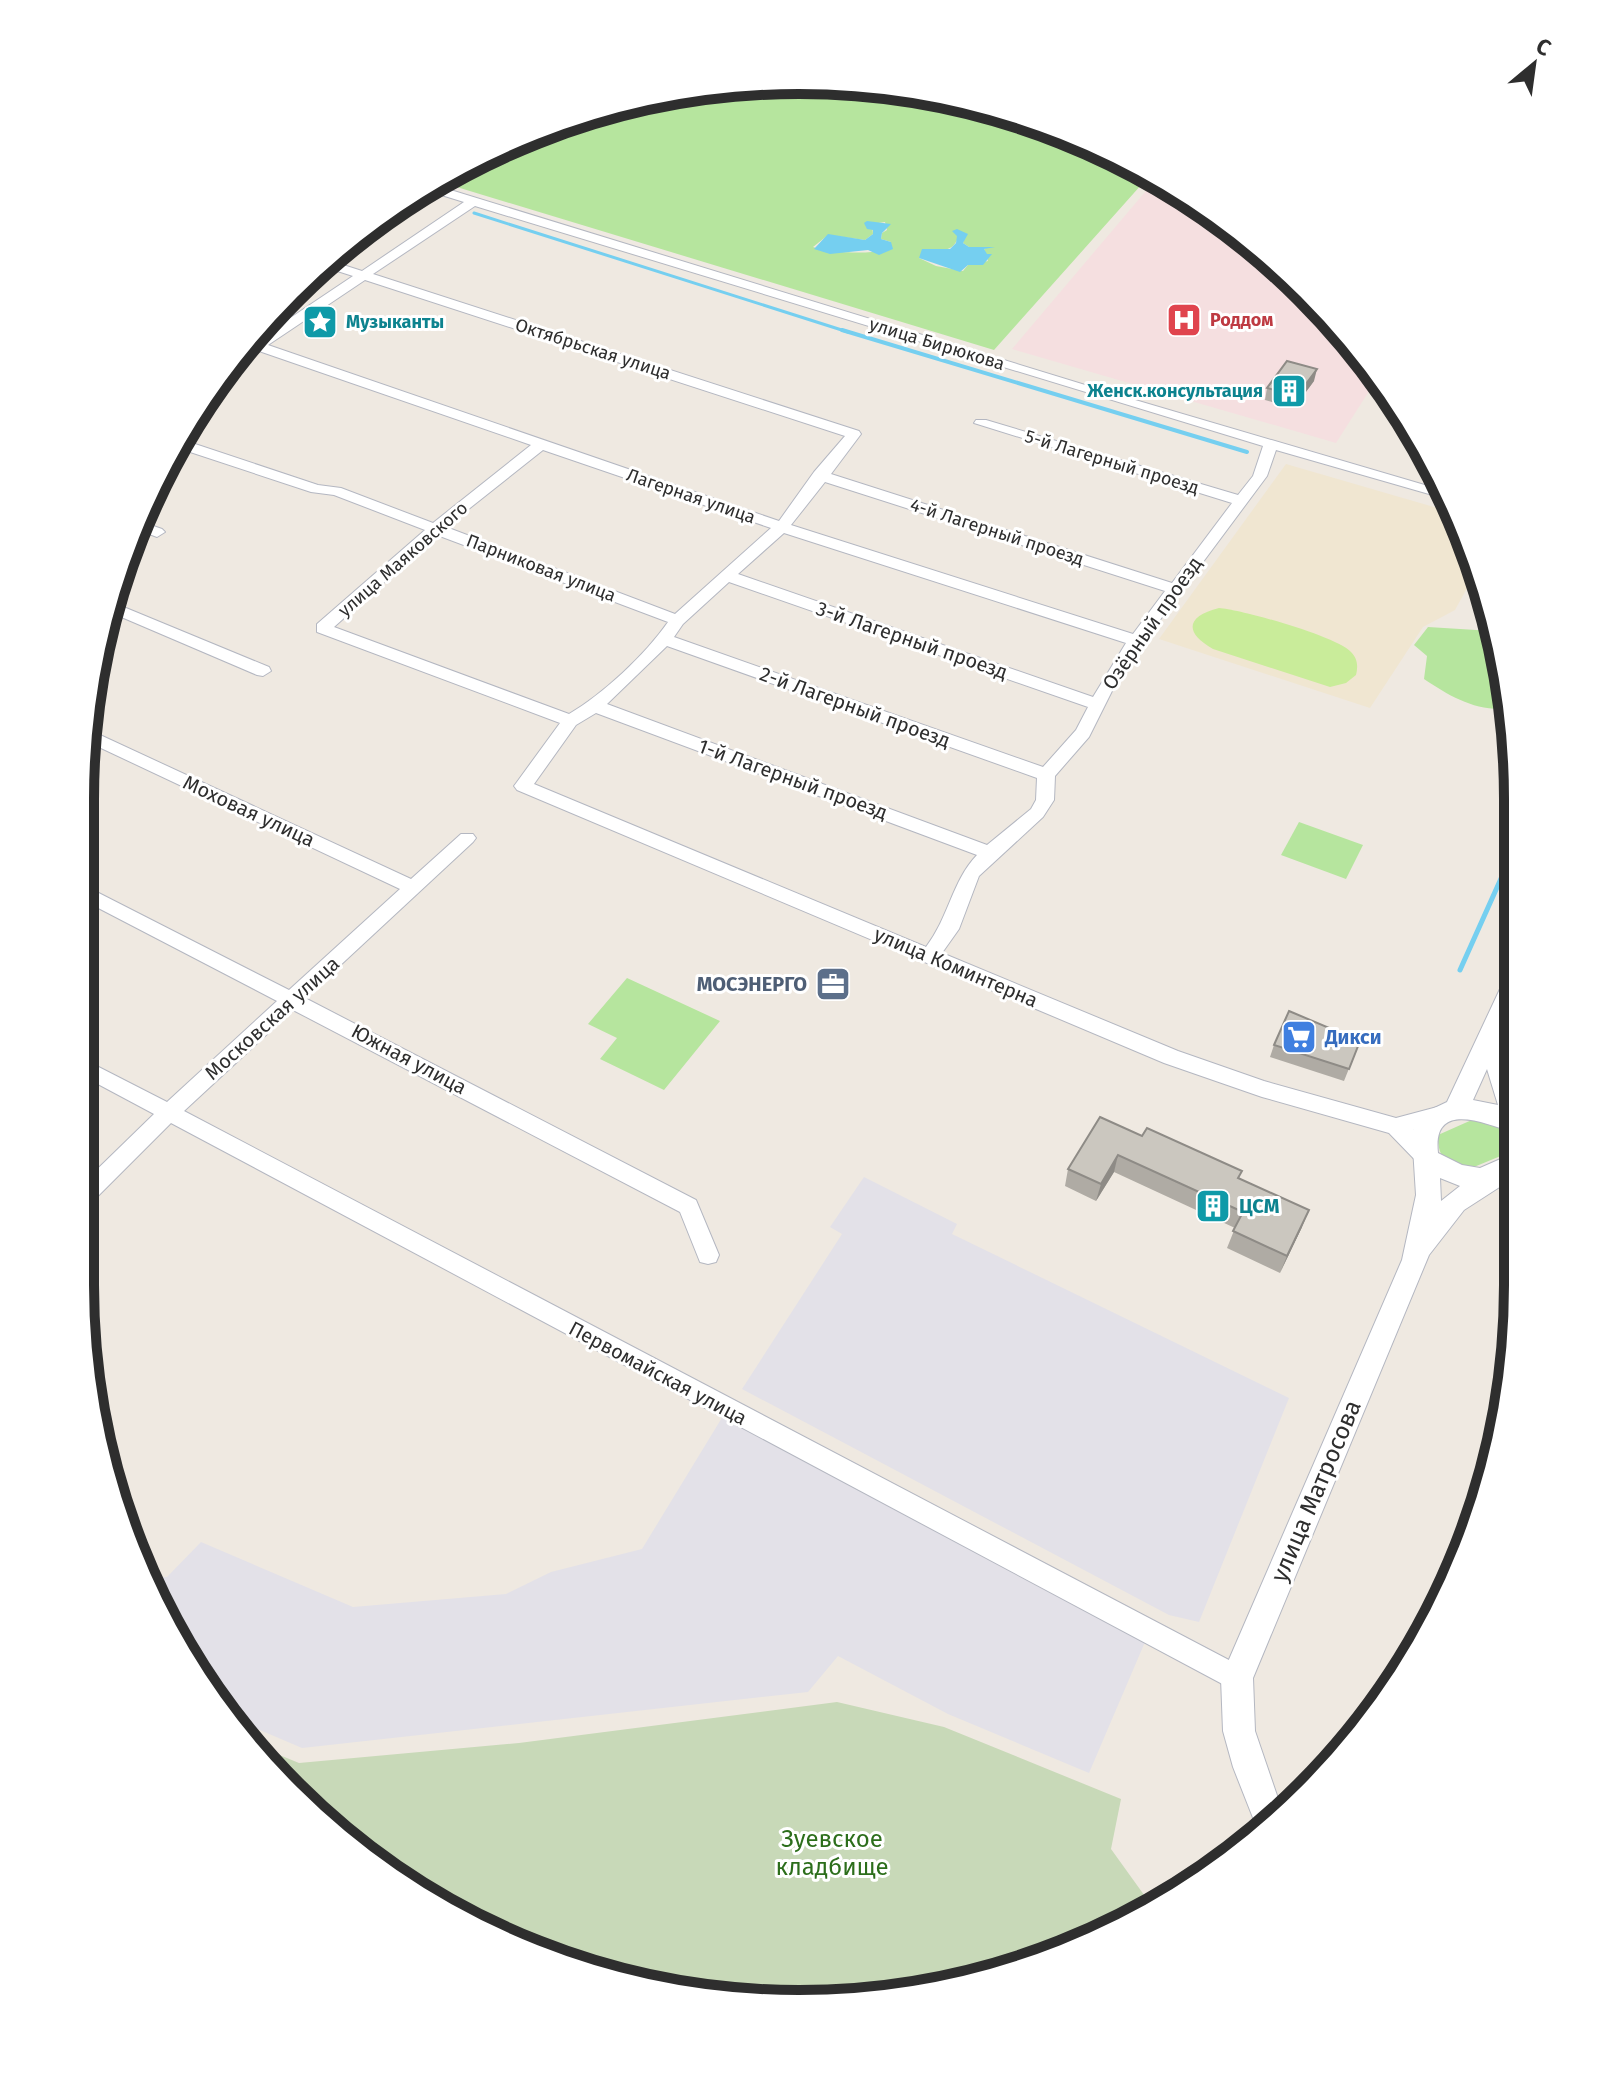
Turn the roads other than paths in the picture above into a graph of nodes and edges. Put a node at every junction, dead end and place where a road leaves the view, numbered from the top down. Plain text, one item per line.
1 (441, 192) edge
2 (472, 202) junction
3 (337, 267) edge
4 (365, 276) junction
5 (266, 337) edge
6 (259, 347) edge
7 (981, 423) dead end
8 (1271, 443) junction
9 (540, 445) junction
10 (188, 446) edge
11 (819, 475) junction
12 (1433, 492) edge
13 (1242, 501) junction
14 (437, 527) junction
15 (782, 527) junction
16 (148, 529) edge
17 (157, 532) dead end
18 (727, 576) junction
19 (1175, 589) junction
20 (120, 610) edge
21 (677, 620) junction
22 (664, 639) junction
23 (1136, 641) junction
24 (263, 671) dead end
25 (1097, 704) junction
26 (595, 706) junction
27 (570, 721) junction
28 (97, 740) edge
29 (1046, 775) junction
30 (467, 838) dead end
31 (990, 853) junction
32 (414, 888) junction
33 (94, 898) edge
34 (930, 956) junction
35 (294, 999) junction
36 (1504, 1006) edge
37 (1501, 1012) junction
38 (94, 1073) edge
39 (1504, 1085) edge
40 (1448, 1112) junction
41 (168, 1113) junction
42 (1504, 1119) edge
43 (1396, 1126) junction
44 (1426, 1158) junction
45 (1504, 1173) edge
46 (1504, 1174) edge
47 (94, 1186) edge
48 (1416, 1252) junction
49 (708, 1255) dead end
50 (1237, 1678) junction
51 (1267, 1812) edge

1 - 2 street, улица Бирюкова
2 - 4 street
2 - 8 street, улица Бирюкова
3 - 4 street, Октябрьская улица
4 - 5 street
4 - 11 street, Октябрьская улица
6 - 9 street, Лагерная улица
7 - 13 street, 5-й Лагерный проезд
8 - 12 street, улица Бирюкова
8 - 13 street, Озёрный проезд
9 - 14 street, улица Маяковского
9 - 15 street, Лагерная улица
10 - 14 street, Парниковая улица
11 - 15 street
11 - 19 street, 4-й Лагерный проезд
13 - 19 street, Озёрный проезд
14 - 21 street, Парниковая улица
14 - 27 street, улица Маяковского
15 - 18 street
15 - 23 street, Лагерная улица
16 - 17 street
18 - 21 street
18 - 25 street, 3-й Лагерный проезд
19 - 23 street, Озёрный проезд
20 - 24 street
21 - 22 street
22 - 26 street
22 - 29 street, 2-й Лагерный проезд
23 - 25 street, Озёрный проезд
25 - 29 street, Озёрный проезд
26 - 27 street
26 - 31 street, 1-й Лагерный проезд
27 - 34 street, улица Коминтерна
28 - 32 street, Моховая улица
29 - 31 street, Озёрный проезд
30 - 32 street, Московская улица
31 - 34 street, Озёрный проезд
32 - 35 street, Московская улица
33 - 35 street, Южная улица
34 - 43 street, улица Коминтерна
35 - 41 street, Московская улица
35 - 49 street, Южная улица
36 - 37 street, улица Матросова
37 - 39 street
37 - 40 street, улица Матросова
38 - 41 street, Первомайская улица
40 - 42 street
40 - 43 street
40 - 44 street, улица Матросова
41 - 47 street, Московская улица
41 - 50 street, Первомайская улица
43 - 44 street
44 - 45 street
44 - 48 street, улица Матросова
46 - 48 street
48 - 50 street, улица Матросова
50 - 51 street, улица Матросова

